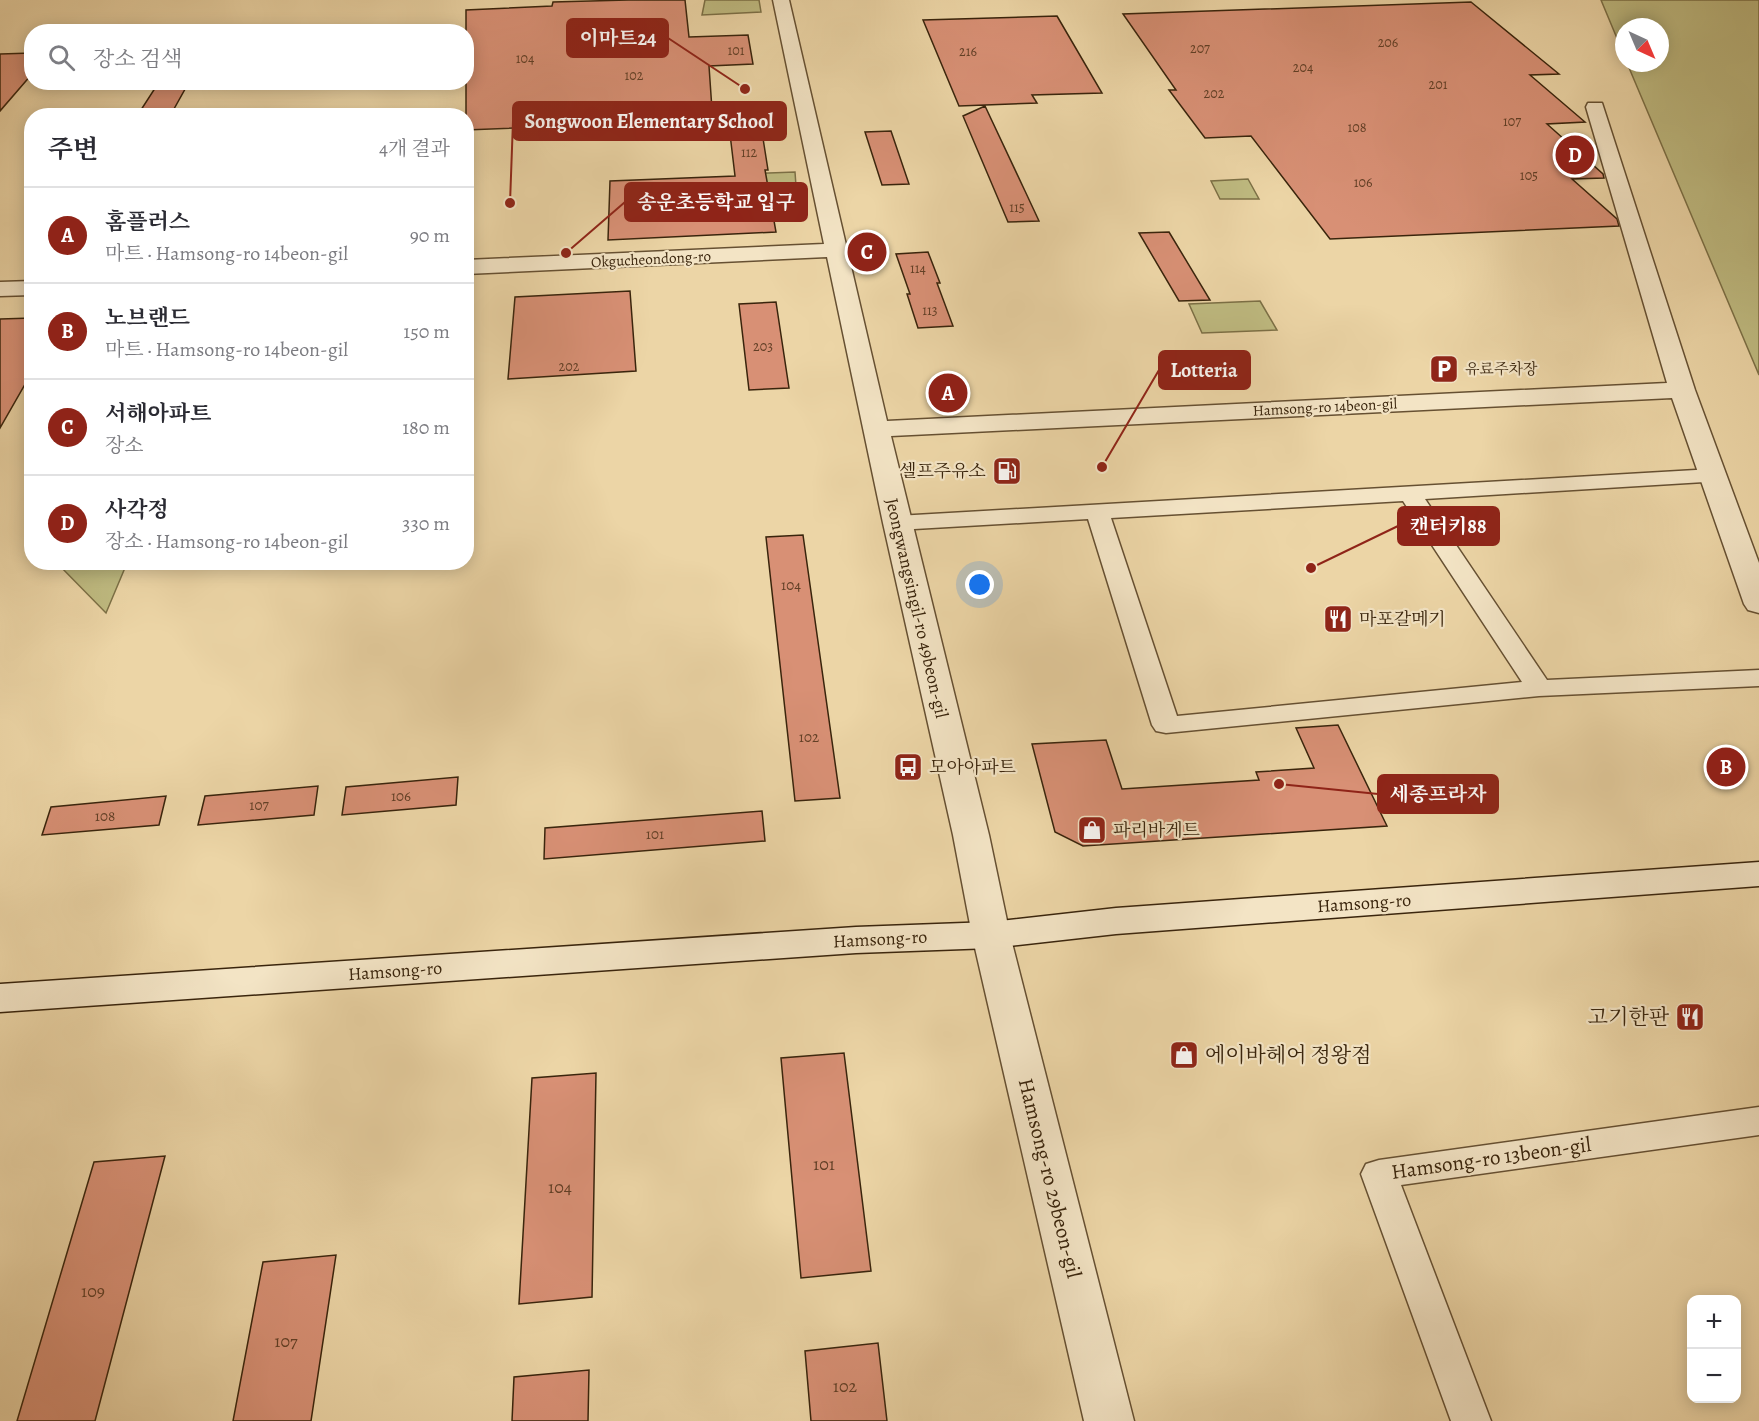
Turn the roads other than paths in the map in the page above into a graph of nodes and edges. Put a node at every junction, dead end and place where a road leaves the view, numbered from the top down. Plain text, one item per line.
1 (780, 0) edge
2 (1594, 108) dead end
3 (836, 250) junction
4 (474, 267) edge
5 (24, 288) edge
6 (0, 289) edge
7 (1682, 390) junction
8 (876, 429) junction
9 (1713, 476) junction
10 (1409, 494) junction
11 (1097, 511) junction
12 (897, 523) junction
13 (1759, 604) edge
14 (1759, 678) edge
15 (1539, 688) junction
16 (1759, 874) edge
17 (991, 935) junction
18 (0, 998) edge
19 (1759, 1121) edge
20 (1109, 1421) edge
21 (1472, 1421) edge

1 - 3 street, Jeongwangsingil-ro 49beon-gil
2 - 7 street
3 - 4 street, Okgucheondong-ro
3 - 8 street, Jeongwangsingil-ro 49beon-gil
5 - 6 street
7 - 8 street, Hamsong-ro 14beon-gil
7 - 9 street
8 - 12 street, Jeongwangsingil-ro 49beon-gil
9 - 10 street
9 - 13 street
10 - 11 street
10 - 15 street
11 - 12 street
11 - 15 street
12 - 17 street, Jeongwangsingil-ro 49beon-gil
14 - 15 street
16 - 17 street, Hamsong-ro
17 - 18 street, Hamsong-ro
17 - 20 street, Hamsong-ro 29beon-gil
19 - 21 street, Hamsong-ro 13beon-gil

